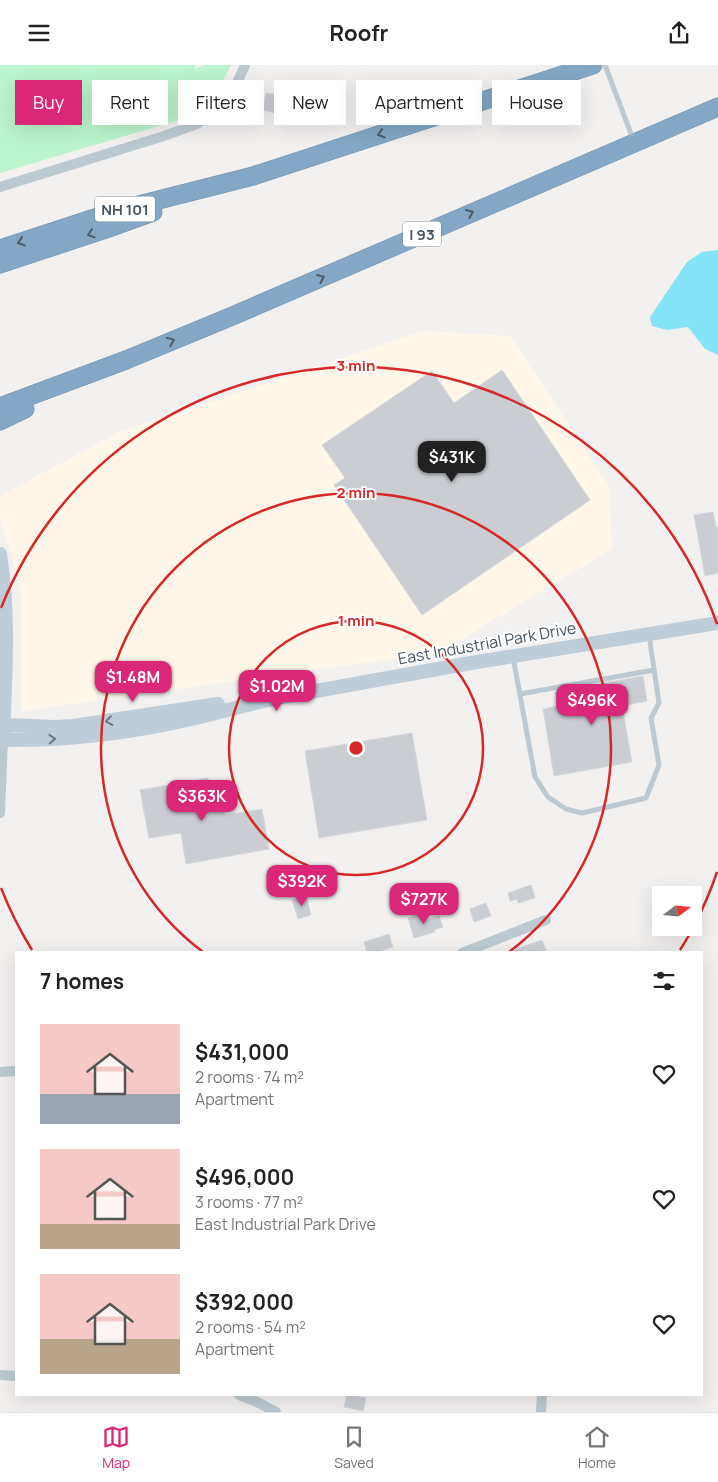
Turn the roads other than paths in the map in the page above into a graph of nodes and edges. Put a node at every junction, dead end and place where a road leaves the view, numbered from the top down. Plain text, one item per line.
1 (246, 65) edge
2 (592, 65) edge
3 (605, 65) edge
4 (718, 107) edge
5 (635, 143) junction
6 (252, 176) junction
7 (0, 187) edge
8 (0, 249) edge
9 (0, 264) edge
10 (126, 360) junction
11 (0, 407) edge
12 (0, 421) edge
13 (0, 554) edge
14 (718, 623) edge
15 (649, 634) junction
16 (513, 656) junction
17 (3, 659) edge
18 (654, 670) junction
19 (520, 695) junction
20 (261, 701) junction
21 (4, 725) junction
22 (4, 740) junction
23 (0, 813) edge
24 (546, 920) dead end
25 (467, 951) edge
26 (15, 1071) edge
27 (0, 1072) edge
28 (0, 1375) edge
29 (15, 1376) edge
30 (242, 1396) edge
31 (542, 1396) edge
32 (276, 1412) edge
33 (541, 1412) edge

1 - 7 street
2 -> 6 highway
3 - 5 lane
4 - 5 highway, I 93
10 -> 5 highway, I 93
6 -> 8 highway, NH 101
6 -> 9 highway
10 - 11 highway
10 - 12 highway, I 93
13 - 17 street
14 - 15 street, East Industrial Park Drive
15 - 16 street, East Industrial Park Drive
15 - 18 lane
16 - 19 lane
16 - 20 street, East Industrial Park Drive
17 - 21 street
18 - 19 lane
18 - 19 lane
20 -> 21 street, East Industrial Park Drive
22 -> 20 street, East Industrial Park Drive
21 - 22 street
22 - 23 street
24 - 25 street
26 - 27 street
28 - 29 street
30 - 32 street
31 - 33 street

